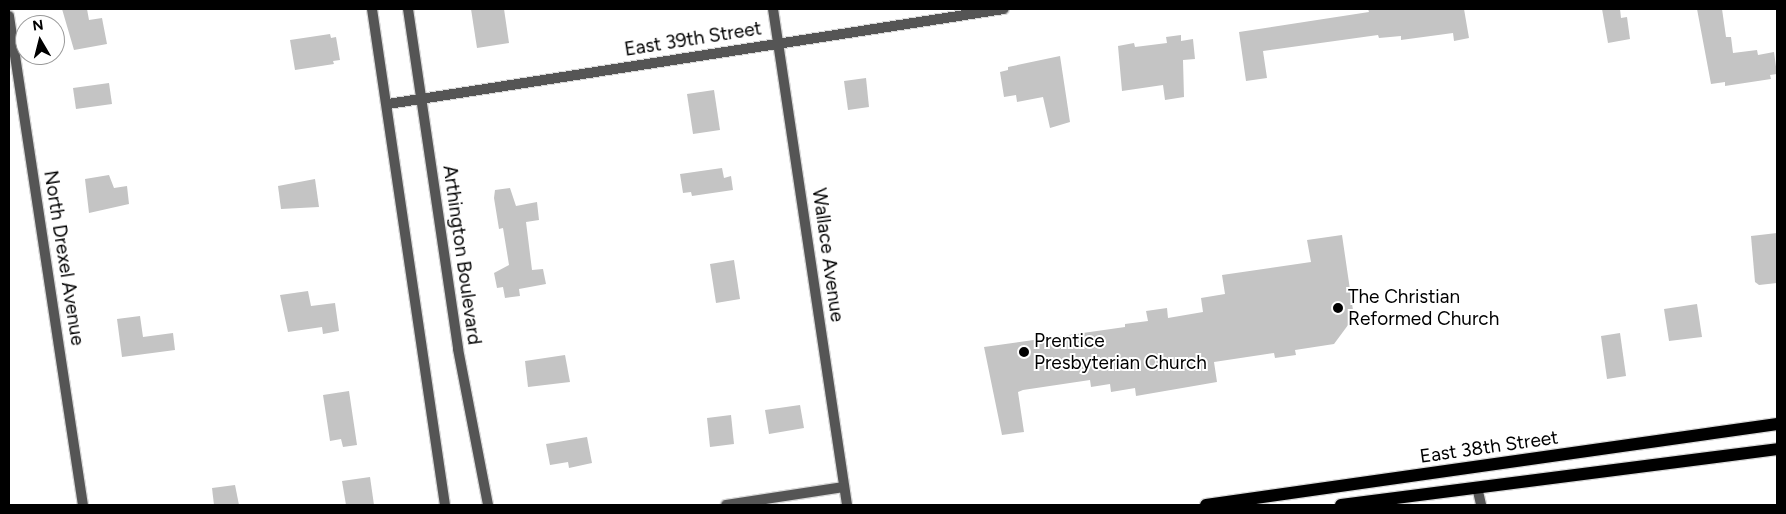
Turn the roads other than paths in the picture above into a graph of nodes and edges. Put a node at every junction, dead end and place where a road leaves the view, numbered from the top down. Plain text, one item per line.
1 (372, 9) edge
2 (408, 9) edge
3 (774, 9) edge
4 (1004, 9) edge
5 (9, 16) edge
6 (779, 44) junction
7 (422, 99) junction
8 (388, 104) junction
9 (1777, 424) edge
10 (1777, 449) edge
11 (844, 487) junction
12 (1477, 487) junction
13 (83, 505) edge
14 (445, 505) edge
15 (488, 505) edge
16 (726, 505) edge
17 (848, 505) edge
18 (1206, 505) edge
19 (1341, 505) edge
20 (1481, 505) edge

1 - 8 street
2 - 7 street, Arthington Boulevard
3 - 6 street, Wallace Avenue
4 - 6 street, East 39th Street
5 - 13 street, North Drexel Avenue
6 - 7 street, East 39th Street
6 - 11 street, Wallace Avenue
7 - 8 street, East 39th Street
7 - 15 street, Arthington Boulevard
8 - 14 street
9 - 18 main road, East 38th Street
10 - 12 main road, East 38th Street
11 - 16 street
11 - 17 street, Wallace Avenue
12 - 19 main road, East 38th Street
12 - 20 street

